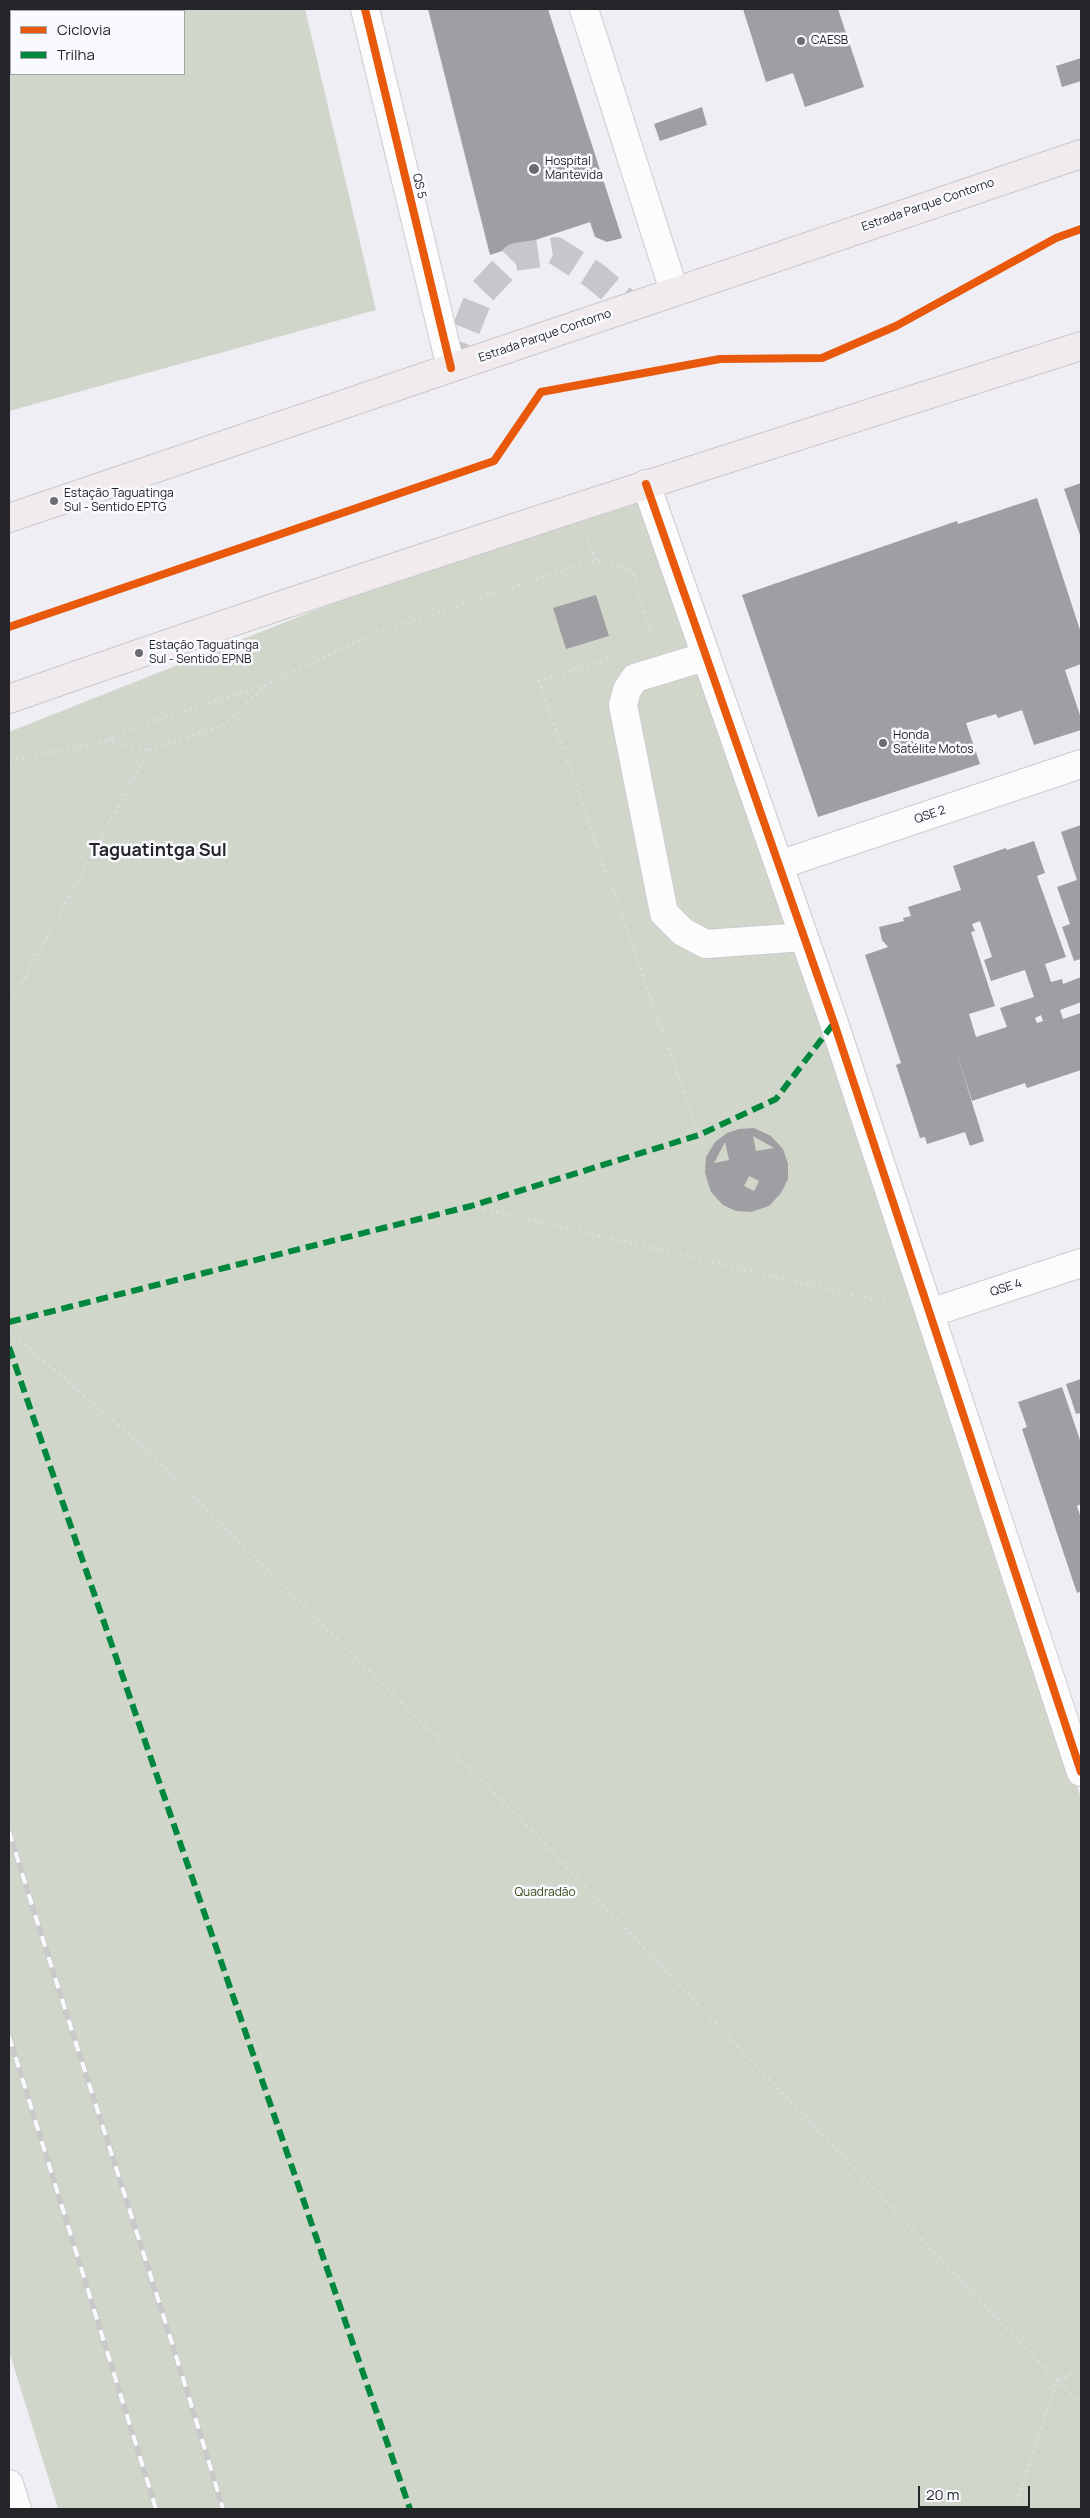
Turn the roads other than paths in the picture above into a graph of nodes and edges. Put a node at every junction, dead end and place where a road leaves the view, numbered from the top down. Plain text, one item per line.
1 (366, 9) edge
2 (584, 9) edge
3 (1081, 154) edge
4 (674, 291) junction
5 (1081, 346) edge
6 (450, 368) junction
7 (646, 484) junction
8 (9, 518) edge
9 (704, 657) junction
10 (9, 699) edge
11 (1081, 764) edge
12 (779, 865) junction
13 (804, 937) junction
14 (1081, 1263) edge
15 (930, 1313) junction
16 (1081, 1772) edge
17 (9, 2484) edge
18 (17, 2509) edge

1 - 6 street, QS 5
2 - 4 street
3 - 4 highway, Estrada Parque Contorno
4 - 6 highway, Estrada Parque Contorno
5 - 7 highway
6 - 8 highway, Estrada Parque Contorno
7 - 9 street
7 - 10 highway
9 - 12 street
9 - 13 street
11 - 12 street, QSE 2
12 - 13 street
13 - 15 street
14 - 15 street, QSE 4
15 - 16 street
17 - 18 street

